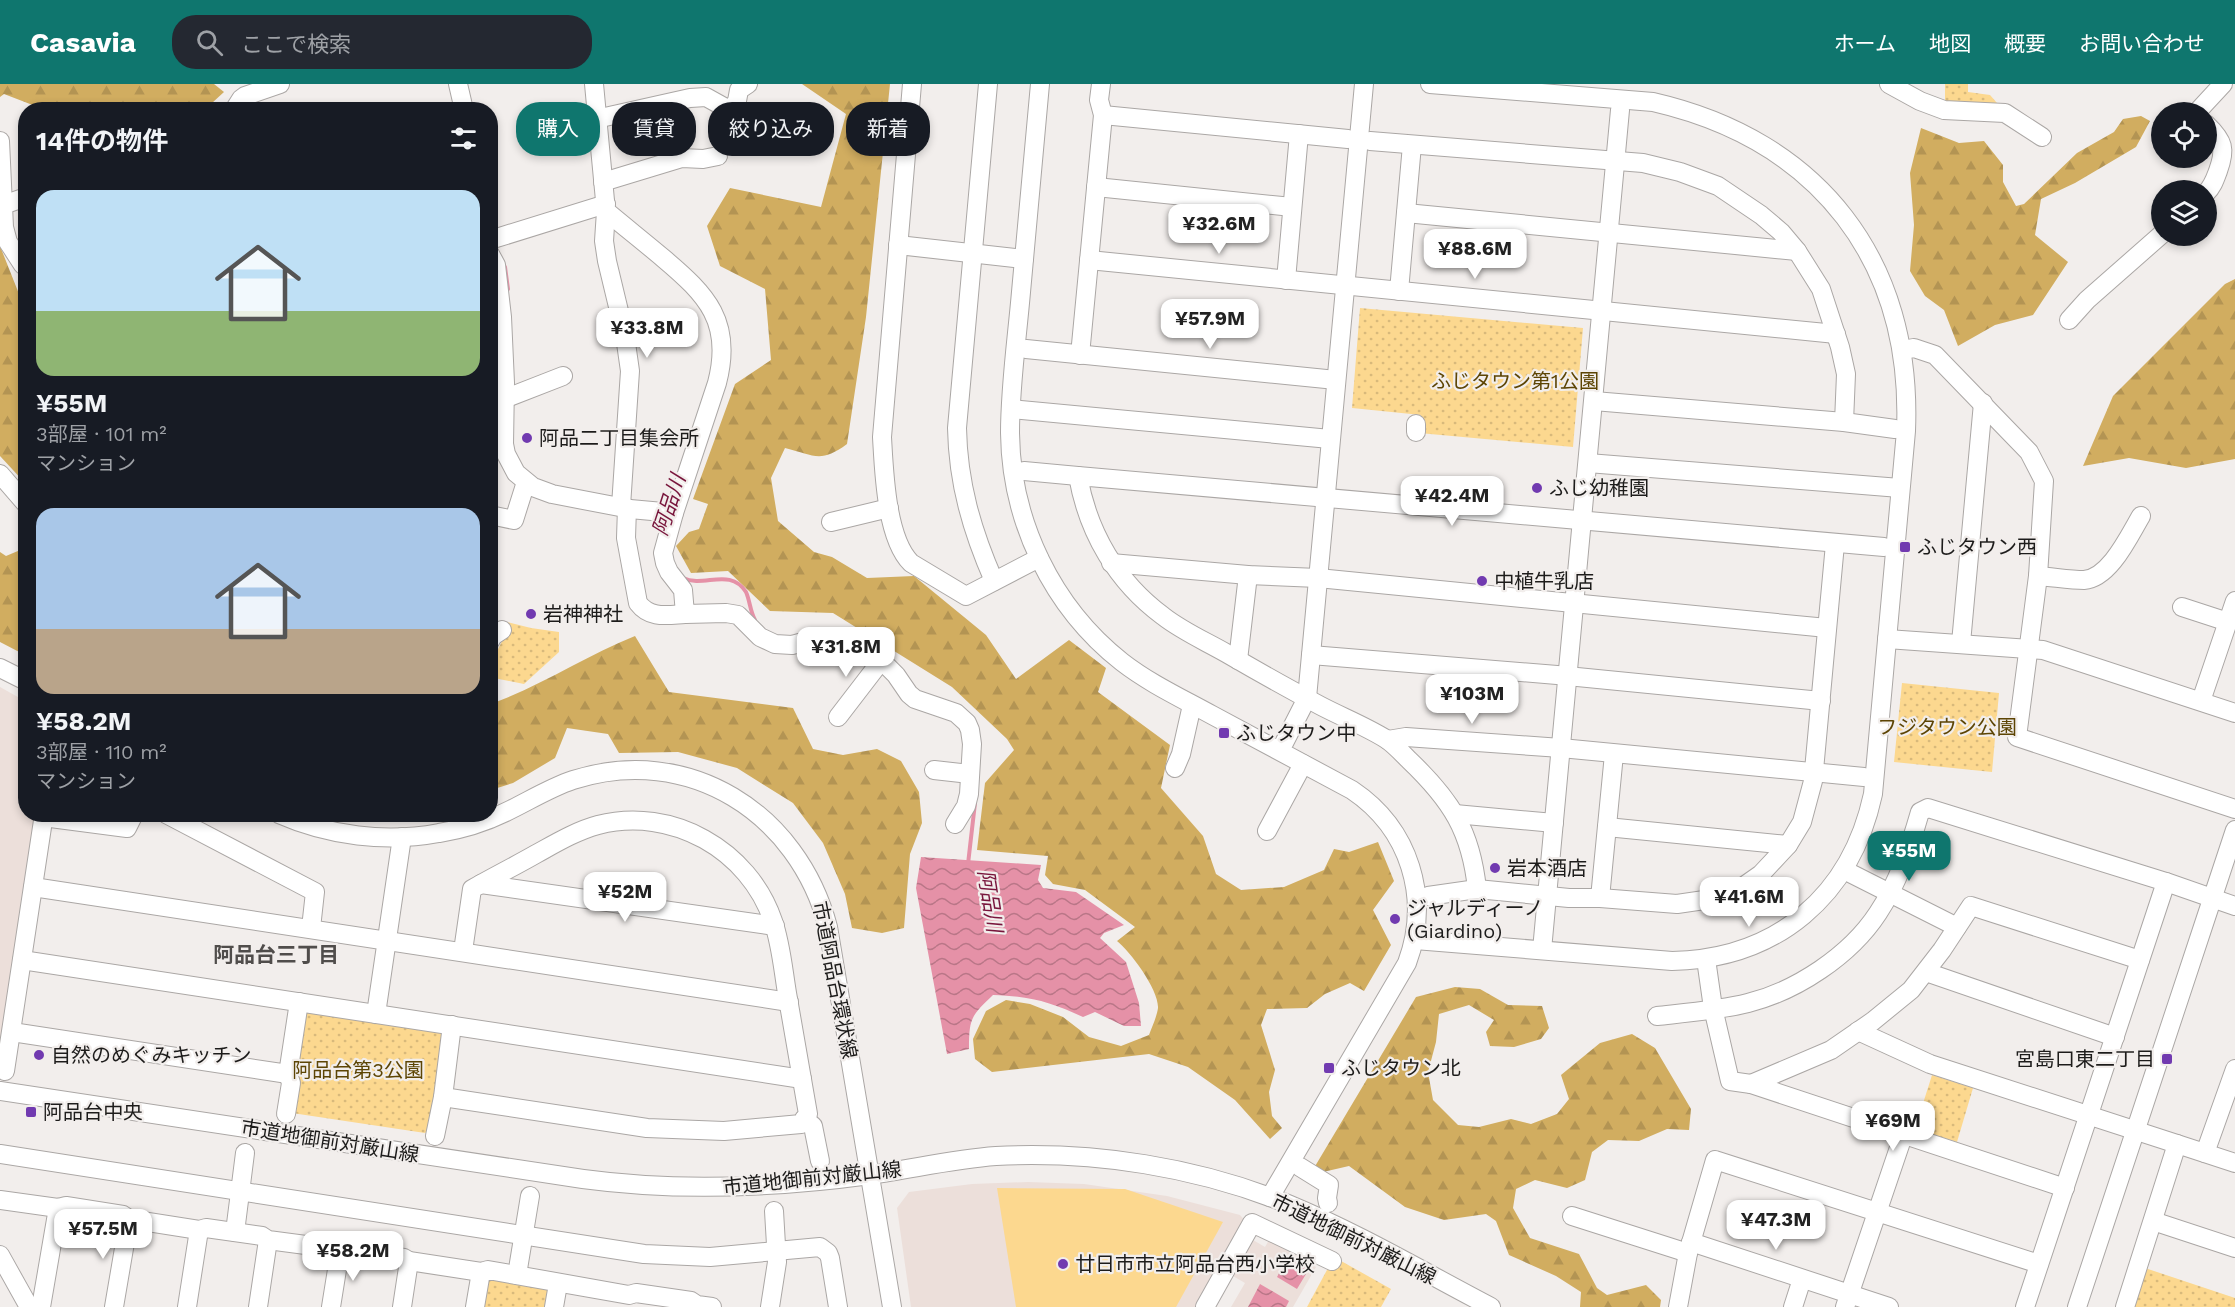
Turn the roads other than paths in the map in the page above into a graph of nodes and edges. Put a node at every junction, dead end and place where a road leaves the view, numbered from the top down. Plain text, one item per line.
1 (280, 84) edge
2 (458, 84) edge
3 (594, 84) edge
4 (748, 84) edge
5 (912, 84) edge
6 (988, 84) edge
7 (1040, 84) edge
8 (1101, 84) edge
9 (1364, 84) edge
10 (1430, 84) edge
11 (1889, 84) edge
12 (2223, 84) edge
13 (697, 91) edge
14 (240, 102) edge
15 (462, 102) edge
16 (715, 102) edge
17 (736, 102) edge
18 (2206, 102) edge
19 (1620, 110) dead end
20 (1103, 115) junction
21 (601, 118) junction
22 (1299, 134) junction
23 (2217, 134) edge
24 (2042, 137) dead end
25 (1348, 139) dead end
26 (0, 141) edge
27 (1370, 141) dead end
28 (1412, 145) junction
29 (718, 156) dead end
30 (1616, 161) junction
31 (2214, 180) edge
32 (603, 182) junction
33 (1096, 187) junction
34 (18, 200) edge
35 (3, 205) junction
36 (1292, 207) junction
37 (606, 208) junction
38 (1406, 213) junction
39 (1610, 233) junction
40 (498, 242) edge
41 (2151, 244) edge
42 (898, 245) junction
43 (1797, 251) junction
44 (972, 253) junction
45 (18, 256) edge
46 (1024, 259) junction
47 (1089, 260) junction
48 (1286, 280) junction
49 (1345, 285) junction
50 (1399, 291) junction
51 (1602, 311) junction
52 (2069, 320) dead end
53 (498, 331) edge
54 (1836, 334) junction
55 (1026, 349) dead end
56 (1902, 350) junction
57 (1080, 355) junction
58 (563, 376) dead end
59 (1336, 380) junction
60 (509, 397) junction
61 (1594, 401) junction
62 (1983, 403) junction
63 (1011, 409) junction
64 (1844, 422) junction
65 (1895, 429) dead end
66 (498, 433) edge
67 (498, 438) edge
68 (1330, 439) junction
69 (1588, 463) junction
70 (1024, 471) dead end
71 (0, 474) edge
72 (1078, 476) junction
73 (526, 482) junction
74 (1900, 488) junction
75 (18, 495) edge
76 (1325, 497) junction
77 (624, 507) junction
78 (889, 508) junction
79 (674, 513) junction
80 (2141, 516) dead end
81 (498, 517) edge
82 (1582, 520) junction
83 (831, 522) dead end
84 (1835, 543) junction
85 (1884, 547) dead end
86 (1039, 558) junction
87 (1112, 563) junction
88 (1248, 574) junction
89 (2038, 576) junction
90 (1318, 578) junction
91 (994, 581) junction
92 (2235, 601) edge
93 (1575, 603) junction
94 (2182, 607) dead end
95 (685, 614) junction
96 (1827, 628) junction
97 (2229, 631) edge
98 (1887, 639) junction
99 (1961, 643) junction
100 (2028, 649) junction
101 (1311, 655) junction
102 (1238, 660) junction
103 (881, 661) junction
104 (0, 668) edge
105 (1568, 676) junction
106 (18, 677) edge
107 (1307, 698) junction
108 (1821, 701) junction
109 (2201, 701) junction
110 (1192, 705) junction
111 (2235, 713) edge
112 (837, 716) dead end
113 (1388, 740) junction
114 (1284, 742) dead end
115 (1561, 748) junction
116 (1614, 754) junction
117 (1303, 764) junction
118 (1175, 768) dead end
119 (934, 770) dead end
120 (970, 774) junction
121 (1814, 774) junction
122 (1864, 777) dead end
123 (2235, 809) edge
124 (498, 814) edge
125 (1455, 814) junction
126 (42, 822) edge
127 (85, 822) edge
128 (130, 822) edge
129 (181, 822) edge
130 (302, 822) edge
131 (480, 822) edge
132 (1554, 823) junction
133 (955, 824) dead end
134 (1607, 827) junction
135 (2235, 830) edge
136 (1267, 831) dead end
137 (402, 837) junction
138 (1788, 845) junction
139 (1844, 870) junction
140 (2166, 882) junction
141 (481, 884) junction
142 (33, 887) junction
143 (1478, 889) junction
144 (1890, 893) junction
145 (1428, 896) dead end
146 (1547, 896) junction
147 (1600, 898) junction
148 (2212, 898) junction
149 (2235, 906) edge
150 (775, 926) junction
151 (1957, 927) junction
152 (311, 928) junction
153 (1415, 940) junction
154 (387, 941) junction
155 (1542, 950) junction
156 (463, 951) junction
157 (1706, 959) junction
158 (22, 960) junction
159 (2140, 960) junction
160 (1926, 972) junction
161 (299, 1002) junction
162 (789, 1002) junction
163 (1713, 1008) junction
164 (375, 1014) junction
165 (1657, 1016) dead end
166 (452, 1025) junction
167 (1858, 1031) junction
168 (12, 1032) junction
169 (2115, 1037) junction
170 (5, 1070) dead end
171 (2234, 1073) edge
172 (288, 1074) junction
173 (802, 1079) junction
174 (1751, 1084) junction
175 (0, 1091) edge
176 (443, 1097) junction
177 (286, 1114) dead end
178 (2089, 1115) junction
179 (804, 1119) junction
180 (2136, 1130) junction
181 (435, 1136) dead end
182 (1903, 1136) junction
183 (2177, 1144) junction
184 (245, 1153) dead end
185 (2205, 1153) junction
186 (0, 1154) edge
187 (820, 1161) dead end
188 (2235, 1163) edge
189 (1300, 1167) dead end
190 (871, 1175) junction
191 (2065, 1188) junction
192 (240, 1191) junction
193 (530, 1196) dead end
194 (1270, 1197) junction
195 (0, 1200) edge
196 (1328, 1203) dead end
197 (58, 1208) junction
198 (774, 1211) dead end
199 (1878, 1212) junction
200 (1572, 1216) dead end
201 (129, 1219) junction
202 (2153, 1221) junction
203 (199, 1230) junction
204 (235, 1232) junction
205 (523, 1235) junction
206 (268, 1240) junction
207 (1690, 1247) junction
208 (2235, 1248) edge
209 (339, 1251) junction
210 (777, 1252) junction
211 (0, 1255) edge
212 (409, 1261) junction
213 (1332, 1261) dead end
214 (2040, 1264) junction
215 (481, 1272) junction
216 (517, 1275) junction
217 (0, 1276) edge
218 (1802, 1279) junction
219 (558, 1284) junction
220 (628, 1301) edge
221 (1847, 1301) edge
222 (702, 1306) edge
223 (18, 1307) edge
224 (29, 1307) edge
225 (41, 1307) edge
226 (114, 1307) edge
227 (187, 1307) edge
228 (258, 1307) edge
229 (331, 1307) edge
230 (402, 1307) edge
231 (475, 1307) edge
232 (554, 1307) edge
233 (770, 1307) edge
234 (838, 1307) edge
235 (892, 1307) edge
236 (1205, 1307) edge
237 (1491, 1307) edge
238 (1678, 1307) edge
239 (1793, 1307) edge
240 (1889, 1307) edge
241 (2025, 1307) edge
242 (2077, 1307) edge
243 (2125, 1307) edge

1 - 14 street
2 - 15 street
3 - 21 street
4 - 17 street
5 - 42 street
6 - 44 street
7 - 46 street
8 - 20 street
9 - 49 street
10 - 56 street
11 - 24 street
12 - 18 street
13 - 16 street
13 - 21 street
19 - 30 street
20 - 22 street
20 - 33 street
21 - 32 street
22 - 25 street
22 - 36 street
23 - 31 street
26 - 35 street
27 - 28 street
28 - 30 street
28 - 38 street
29 - 32 street
30 - 39 street
30 - 43 street
32 - 37 street
33 - 36 street
33 - 47 street
34 - 35 street
35 - 45 street
36 - 48 street
37 - 40 street
37 - 77 street
37 - 79 street
38 - 39 street
38 - 50 street
39 - 43 street
39 - 51 street
41 - 52 street
42 - 44 street
42 - 78 street
43 - 54 street
44 - 46 street
44 - 91 street
46 - 63 street
47 - 48 street
47 - 57 street
48 - 49 street
49 - 50 street
49 - 59 street
50 - 51 street
51 - 54 street
51 - 61 street
53 - 60 street
54 - 64 street
55 - 57 street
56 - 62 street
56 - 74 street
57 - 59 street
58 - 60 street
59 - 68 street
60 - 66 street
61 - 64 street
61 - 69 street
62 - 89 street
62 - 99 street
63 - 68 street
63 - 86 street
64 - 65 street
67 - 73 street
68 - 76 street
69 - 74 street
69 - 82 street
70 - 72 street
71 - 75 street
72 - 76 street
72 - 87 street
73 - 77 street
73 - 81 street
74 - 98 street
76 - 82 street
76 - 90 street
77 - 79 street
77 - 95 street
78 - 83 street
78 - 91 street
79 - 95 street
80 - 89 street
82 - 84 street
82 - 93 street
84 - 85 street
84 - 96 street
86 - 91 street
86 - 110 street
87 - 88 street
87 - 102 street
88 - 90 street
88 - 102 street
89 - 100 street
90 - 93 street
90 - 101 street
92 - 97 street
93 - 96 street
93 - 105 street
94 - 97 street
95 - 103 street
96 - 108 street
97 - 109 street
98 - 99 street
98 - 139 street
99 - 100 street
100 - 109 street
100 - 123 street
101 - 105 street
101 - 107 street
102 - 107 street
103 - 112 street
103 - 120 street
104 - 106 street
105 - 108 street
105 - 115 street
107 - 113 street
107 - 114 street
108 - 121 street
109 - 111 street
110 - 117 street
110 - 118 street
113 - 115 street
113 - 125 street
115 - 116 street
115 - 132 street
116 - 121 street
116 - 134 street
117 - 136 street
117 - 153 street
119 - 120 street
120 - 133 street
121 - 122 street
121 - 138 street
124 - 190 street, 市道阿品台環状線
125 - 132 street
125 - 143 street
126 - 142 street
127 - 128 street
129 - 152 street
130 - 137 street, 市道阿品台環状線
131 - 137 street, 市道阿品台環状線
132 - 146 street
134 - 138 street
134 - 147 street
135 - 148 street
137 - 154 street
138 - 147 street
139 - 144 street
139 - 157 street
140 - 144 street
140 - 148 street
140 - 159 street
141 - 150 street
141 - 150 street
141 - 156 street
142 - 152 street
142 - 158 street
143 - 145 street
143 - 146 street
144 - 151 street
144 - 163 street
146 - 147 street
146 - 155 street
148 - 149 street
148 - 180 street
150 - 162 street
151 - 159 street
151 - 160 street
152 - 154 street
153 - 155 street
153 - 194 street
154 - 156 street
154 - 164 street
155 - 157 street
156 - 162 street
157 - 163 street
158 - 161 street
158 - 168 street
159 - 169 street
160 - 167 street
160 - 169 street
161 - 164 street
161 - 172 street
162 - 173 street
163 - 165 street
163 - 174 street
164 - 166 street
166 - 173 street
166 - 176 street
167 - 174 street
167 - 178 street
168 - 170 street
168 - 172 street
169 - 178 street
171 - 185 street
172 - 177 street
173 - 179 street
174 - 182 street
175 - 190 street, 市道地御前対厳山線
176 - 179 street
176 - 181 street
178 - 180 street
178 - 191 street
179 - 187 street
180 - 183 street
180 - 242 street
182 - 191 street
182 - 199 street
183 - 185 street
183 - 202 street
184 - 192 street
185 - 188 street
186 - 192 street
189 - 196 street
190 - 194 street, 市道地御前対厳山線
190 - 235 street, 市道阿品台環状線
191 - 214 street
192 - 204 street
192 - 205 street
193 - 205 street
194 - 237 street, 市道地御前対厳山線
195 - 197 street
197 - 201 street
197 - 225 street
198 - 210 street
199 - 207 street
199 - 214 street
199 - 221 street
200 - 207 street
201 - 203 street
201 - 226 street
202 - 208 street
202 - 243 street
203 - 204 street
203 - 227 street
204 - 206 street
205 - 210 street
205 - 216 street
206 - 209 street
206 - 228 street
207 - 218 street
207 - 238 street
209 - 212 street
209 - 229 street
210 - 233 street
210 - 234 street
211 - 224 street
212 - 215 street
212 - 230 street
213 - 236 street
214 - 241 street
215 - 216 street
215 - 231 street
216 - 219 street
217 - 223 street
218 - 221 street
218 - 239 street
219 - 220 street
219 - 232 street
220 - 222 street
221 - 240 street

